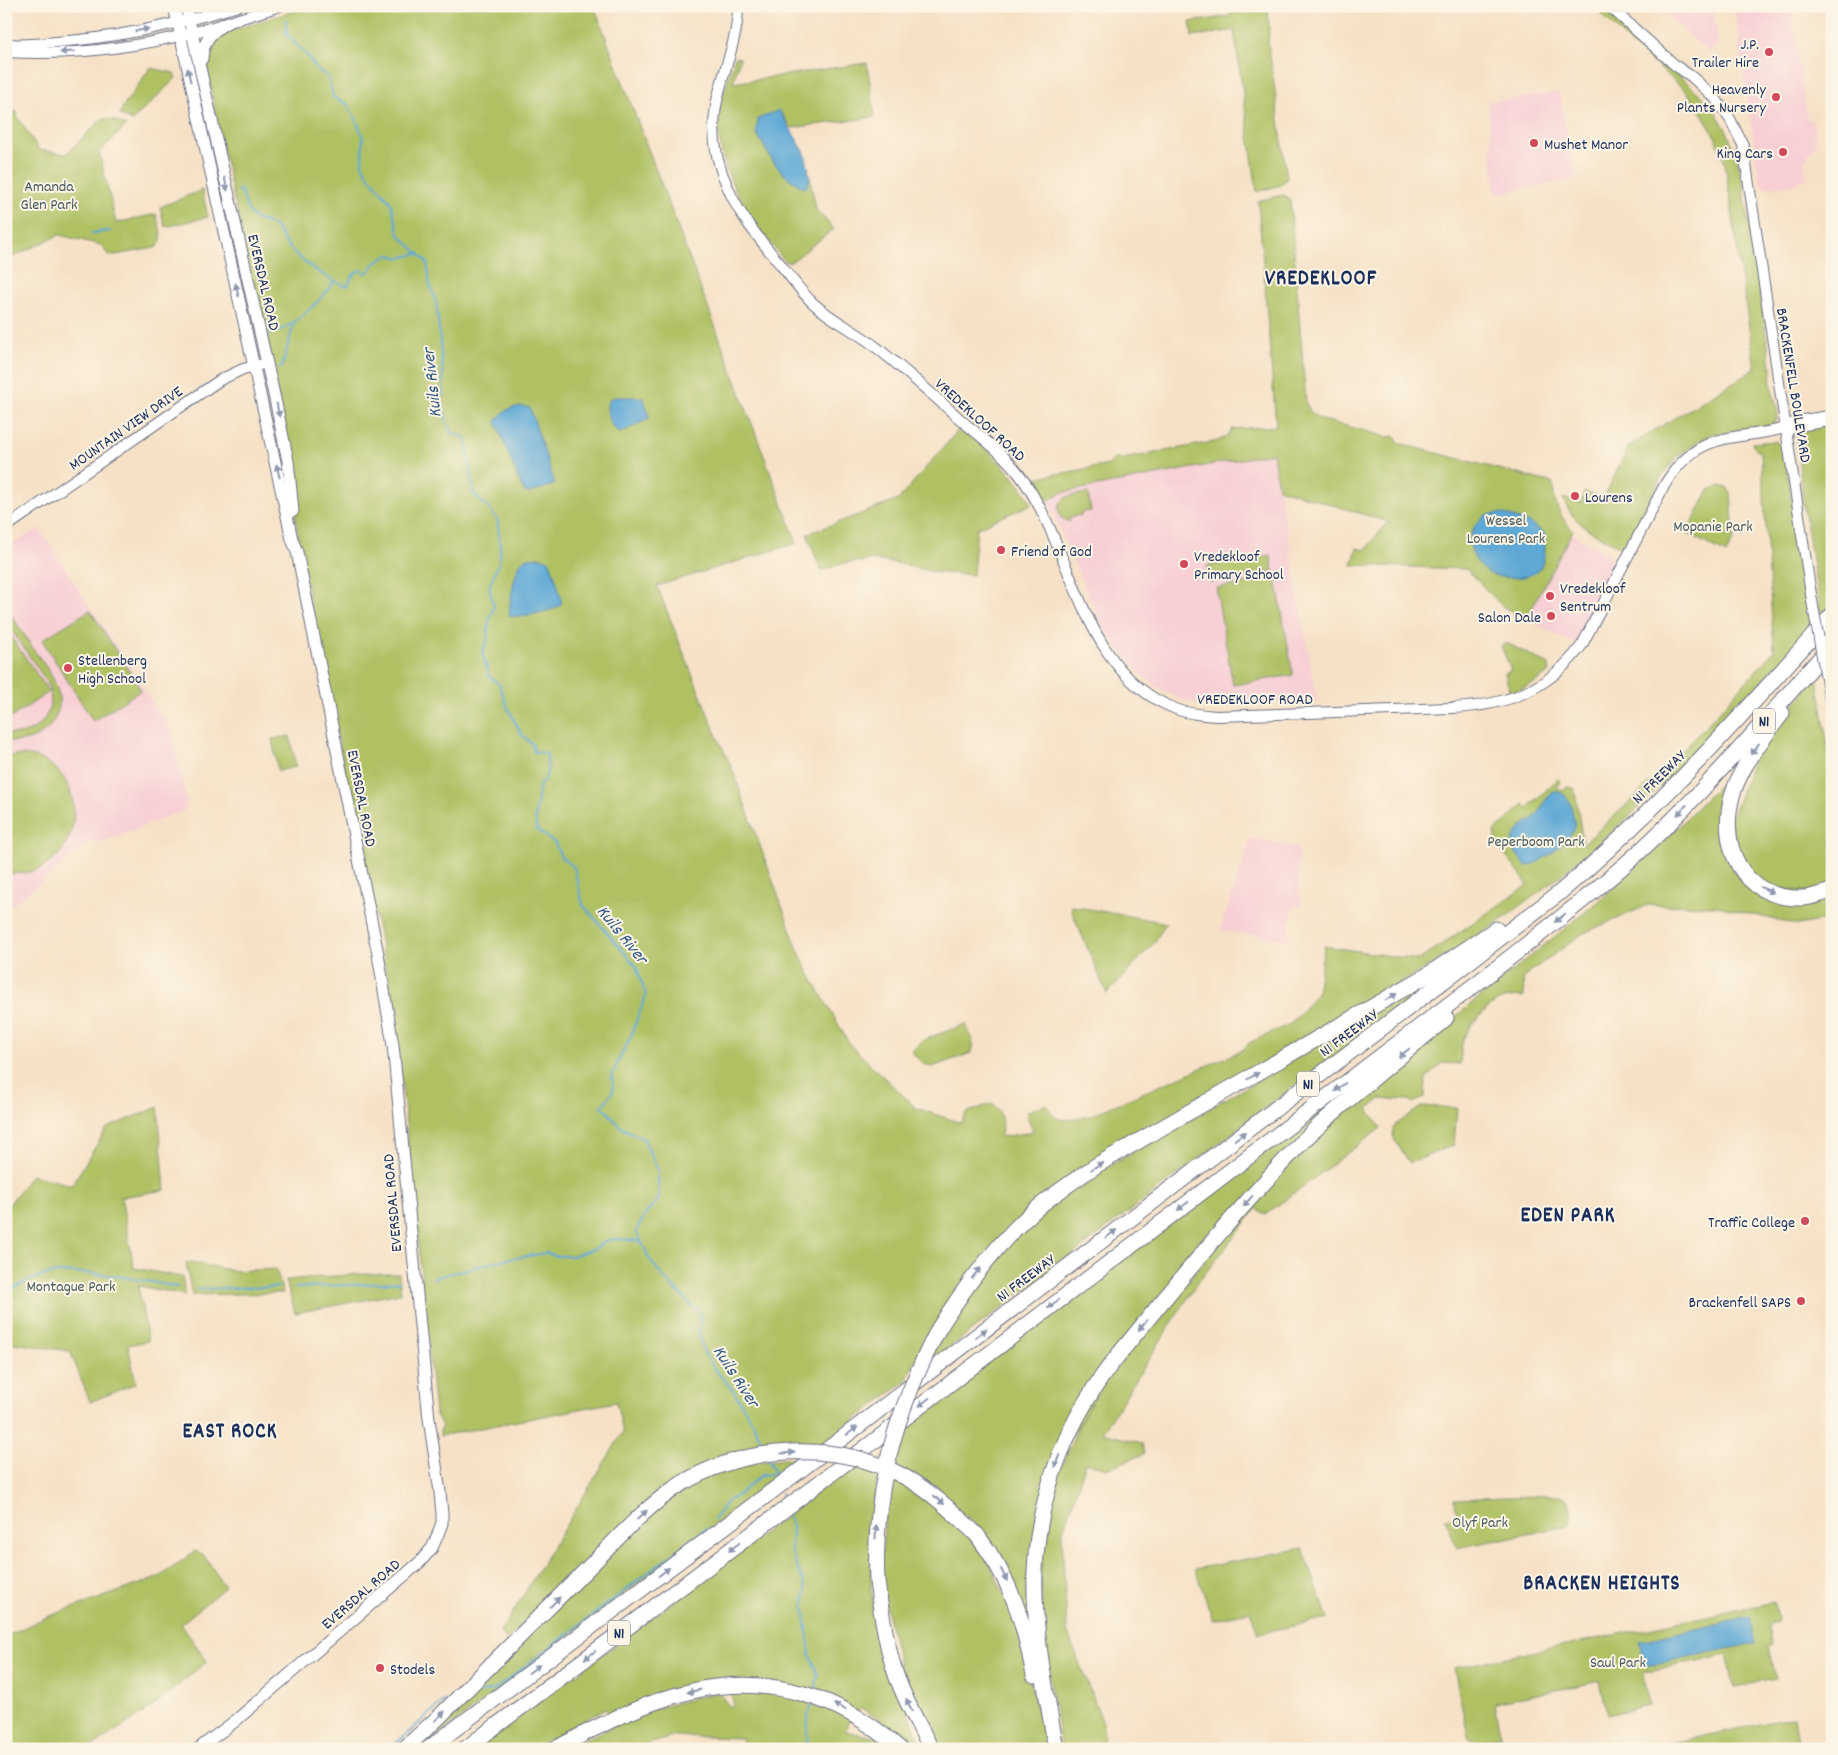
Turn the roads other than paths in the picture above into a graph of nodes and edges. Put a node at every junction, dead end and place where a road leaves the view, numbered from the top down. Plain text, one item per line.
1 (174, 6) edge
2 (186, 6) edge
3 (238, 6) edge
4 (280, 6) edge
5 (732, 6) edge
6 (738, 6) edge
7 (1609, 6) edge
8 (1618, 6) edge
9 (189, 21) junction
10 (228, 22) junction
11 (178, 24) junction
12 (193, 33) junction
13 (734, 34) junction
14 (180, 36) junction
15 (6, 44) edge
16 (6, 52) edge
17 (201, 70) junction
18 (1692, 77) junction
19 (267, 363) junction
20 (254, 366) junction
21 (1832, 418) edge
22 (1786, 428) junction
23 (6, 527) edge
24 (297, 552) junction
25 (1832, 615) edge
26 (1832, 646) edge
27 (1813, 666) junction
28 (1832, 714) edge
29 (1602, 855) junction
30 (1832, 891) edge
31 (1518, 951) junction
32 (198, 1749) edge
33 (404, 1749) edge
34 (428, 1749) edge
35 (465, 1749) edge
36 (555, 1749) edge
37 (900, 1749) edge
38 (931, 1749) edge
39 (1054, 1749) edge

1 - 11 main road, EVERSDAL ROAD
2 - 9 main road, EVERSDAL ROAD
3 - 9 street
4 - 10 street
5 - 13 street, VREDEKLOOF ROAD
6 - 13 street, VREDEKLOOF ROAD
7 - 18 street, BRACKENFELL BOULEVARD
8 - 18 street, BRACKENFELL BOULEVARD
9 - 11 street
9 - 12 main road, EVERSDAL ROAD
10 - 12 street
10 - 17 main road
11 - 14 main road, EVERSDAL ROAD
15 -> 11 street
12 - 14 street
12 - 17 main road, EVERSDAL ROAD
13 - 22 street, VREDEKLOOF ROAD
14 -> 16 street
20 -> 14 main road, EVERSDAL ROAD
17 -> 19 main road, EVERSDAL ROAD
18 - 22 street, BRACKENFELL BOULEVARD
19 - 20 street, MOUNTAIN VIEW DRIVE
19 -> 24 main road, EVERSDAL ROAD
20 - 23 street, MOUNTAIN VIEW DRIVE
24 -> 20 main road, EVERSDAL ROAD
21 - 22 highway
22 - 28 street, BRACKENFELL BOULEVARD, bridge
24 - 32 main road, EVERSDAL ROAD
25 - 29 highway, N1 FREEWAY / N1
26 - 27 highway, N1
27 -> 30 highway
27 -> 31 highway, N1
34 -> 29 highway, N1 FREEWAY / N1
38 -> 29 highway, bridge
31 -> 35 highway, N1
31 -> 39 highway
33 -> 39 highway, bridge
37 -> 36 highway

